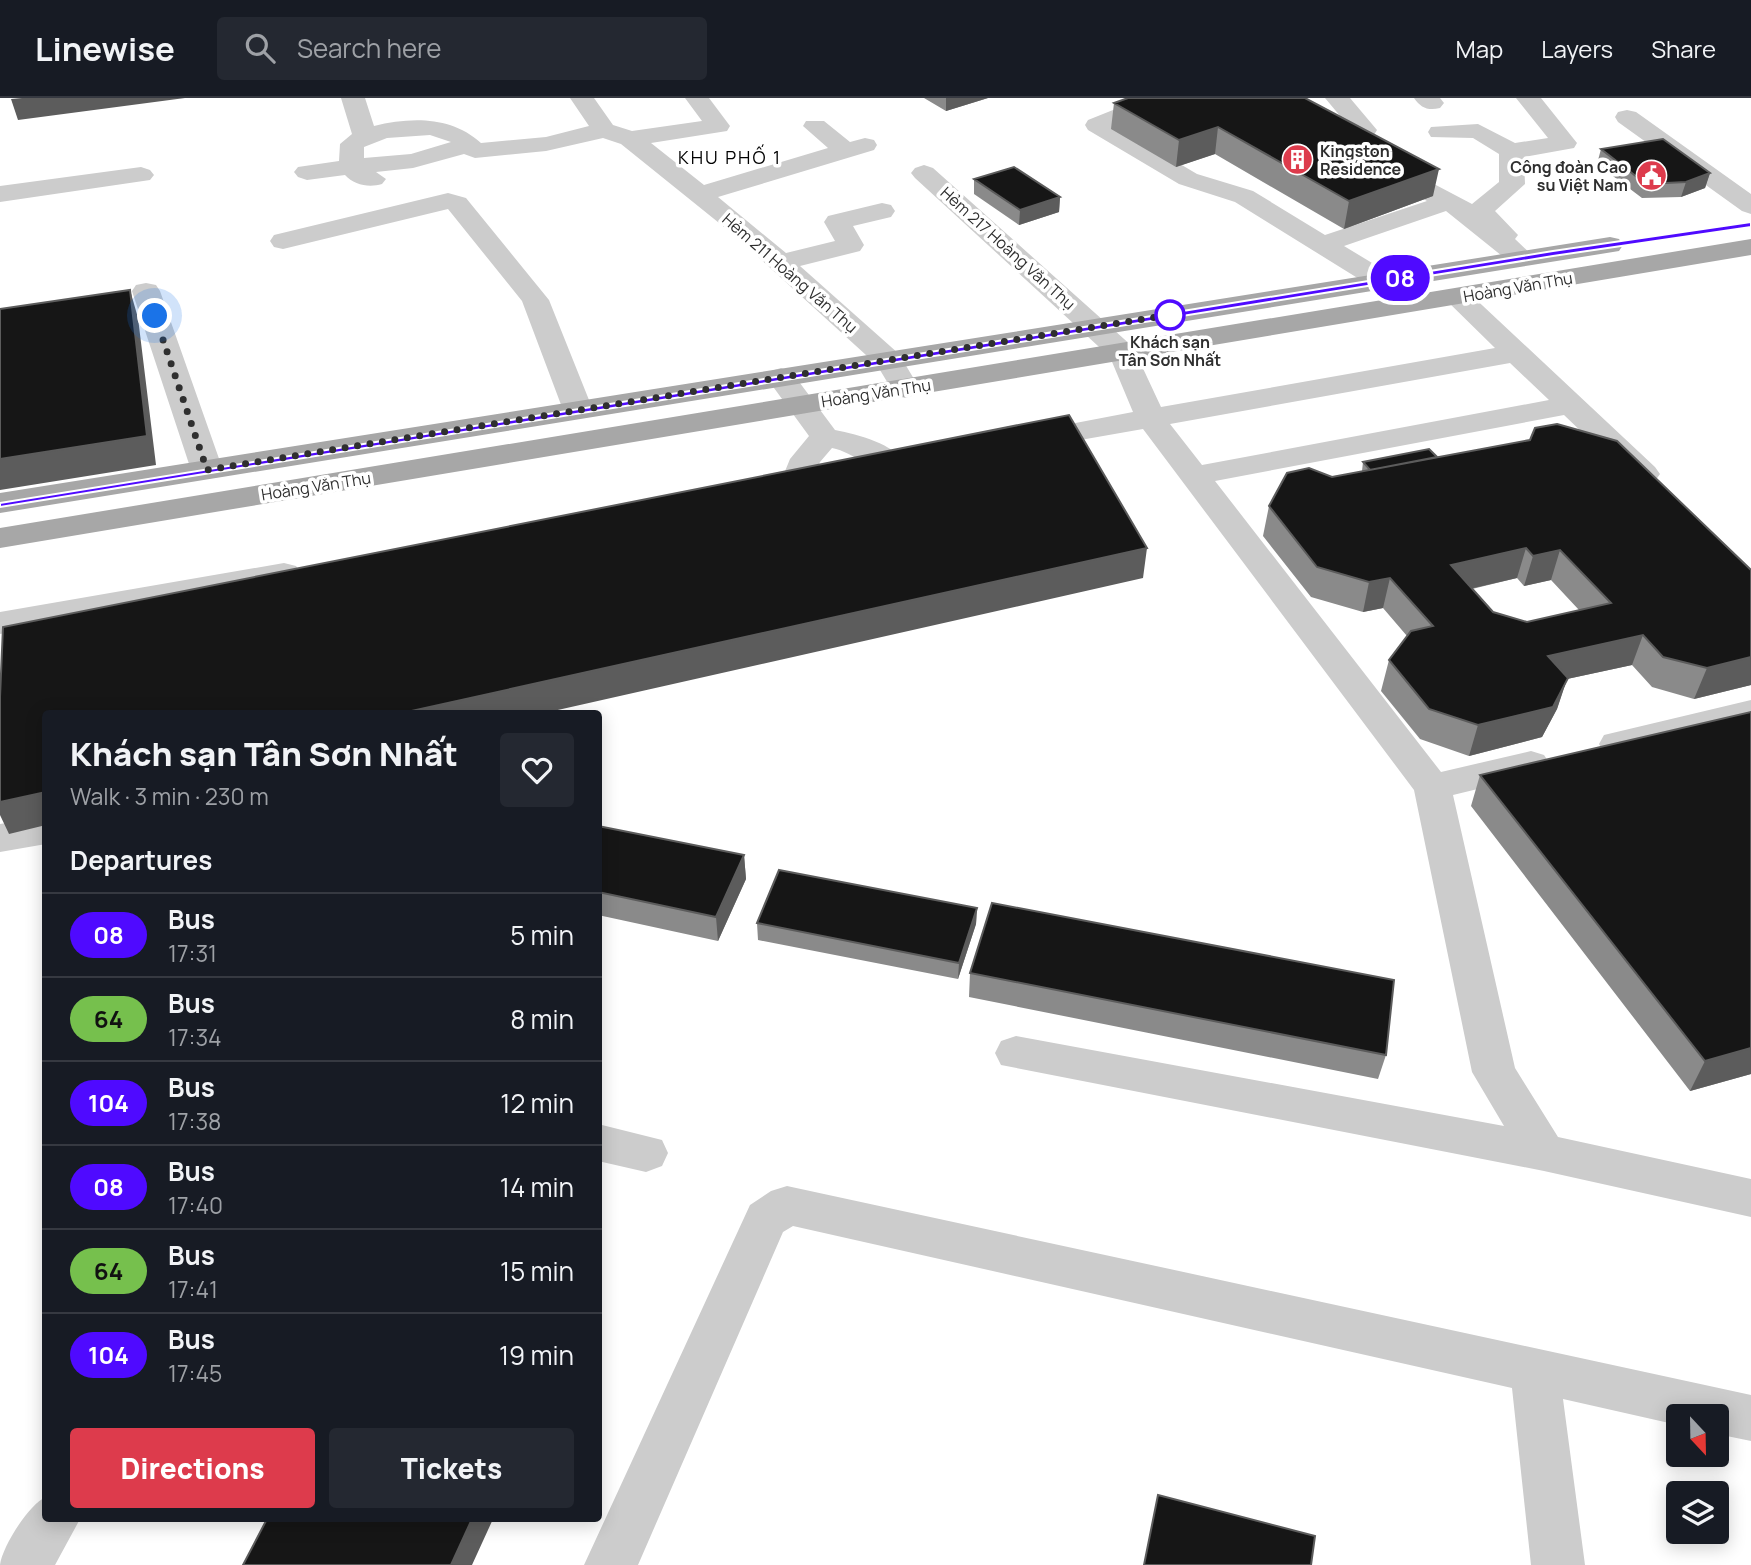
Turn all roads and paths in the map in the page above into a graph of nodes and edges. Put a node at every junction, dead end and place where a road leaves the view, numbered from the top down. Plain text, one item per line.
1 (354, 98) edge
2 (582, 98) edge
3 (698, 98) edge
4 (1155, 98) edge
5 (1337, 98) edge
6 (1528, 98) edge
7 (1628, 117) dead end
8 (816, 126) dead end
9 (604, 130) junction
10 (1440, 132) dead end
11 (364, 134) junction
12 (630, 139) junction
13 (468, 145) junction
14 (1511, 151) junction
15 (351, 167) junction
16 (307, 172) dead end
17 (924, 173) dead end
18 (141, 175) dead end
19 (0, 194) edge
20 (697, 195) junction
21 (1448, 201) junction
22 (1751, 206) edge
23 (882, 211) dead end
24 (402, 212) junction
25 (1751, 225) edge
26 (283, 241) dead end
27 (1323, 244) junction
28 (1751, 247) edge
29 (1526, 258) junction
30 (780, 263) junction
31 (1382, 281) junction
32 (146, 291) dead end
33 (1457, 297) junction
34 (1098, 327) junction
35 (1123, 353) junction
36 (1516, 353) junction
37 (889, 360) junction
38 (781, 377) junction
39 (905, 388) junction
40 (801, 405) junction
41 (1569, 405) junction
42 (578, 410) junction
43 (1150, 418) junction
44 (825, 437) junction
45 (1001, 445) edge
46 (207, 470) junction
47 (1194, 476) junction
48 (1670, 498) edge
49 (0, 503) edge
50 (0, 538) edge
51 (316, 567) edge
52 (0, 623) edge
53 (1751, 712) edge
54 (1432, 788) junction
55 (42, 831) edge
56 (0, 838) edge
57 (1016, 1053) dead end
58 (602, 1143) edge
59 (1544, 1152) junction
60 (646, 1153) dead end
61 (1751, 1198) edge
62 (1535, 1370) junction
63 (1751, 1418) edge
64 (52, 1522) edge
65 (25, 1565) edge
66 (611, 1565) edge
67 (1558, 1565) edge

1 - 11 street
2 - 9 street
3 - 12 street, Hẻm 211 Hoàng Văn Thụ
4 - 27 street
5 - 21 street
6 - 14 street
7 - 22 street
8 - 20 street, Hẻm 211 Hoàng Văn Thụ
9 - 12 street, Hẻm 211 Hoàng Văn Thụ
9 - 13 street
10 - 14 street
11 - 13 street
11 - 15 street
12 - 20 street, Hẻm 211 Hoàng Văn Thụ
13 - 15 street
14 - 29 street
15 - 16 street
15 - 24 street
17 - 34 street, Hẻm 217 Hoàng Văn Thụ
18 - 19 street
20 - 30 street, Hẻm 211 Hoàng Văn Thụ
21 - 27 street
21 - 29 street
23 - 30 street
24 - 26 street
24 - 42 street
25 - 29 main road, Hoàng Văn Thụ
27 - 31 street
28 - 33 main road, Hoàng Văn Thụ
29 - 31 main road, Hoàng Văn Thụ
30 - 37 street, Hẻm 211 Hoàng Văn Thụ
31 - 34 main road, Hoàng Văn Thụ
32 - 46 street
33 - 35 main road, Hoàng Văn Thụ
33 - 36 street
34 - 35 street, Hẻm 217 Hoàng Văn Thụ
34 - 37 main road, Hoàng Văn Thụ
35 - 39 main road, Hoàng Văn Thụ
35 - 43 street
36 - 41 street
36 - 43 street
37 - 38 main road, Hoàng Văn Thụ
37 - 39 street, Hẻm 211 Hoàng Văn Thụ
38 - 40 street
38 - 42 main road, Hoàng Văn Thụ
39 - 40 main road, Hoàng Văn Thụ
40 - 44 street
40 - 50 main road, Hoàng Văn Thụ
41 - 47 street
41 - 48 street
42 - 46 main road, Hoàng Văn Thụ
43 - 45 street
43 - 47 street
44 - 44 street
46 - 49 main road, Hoàng Văn Thụ
47 - 54 street
51 - 52 street
53 - 54 street
54 - 59 street
55 - 56 street
57 - 59 street
58 - 60 street
59 - 61 street
62 - 63 street
62 - 66 street
62 - 67 street
64 - 65 street

